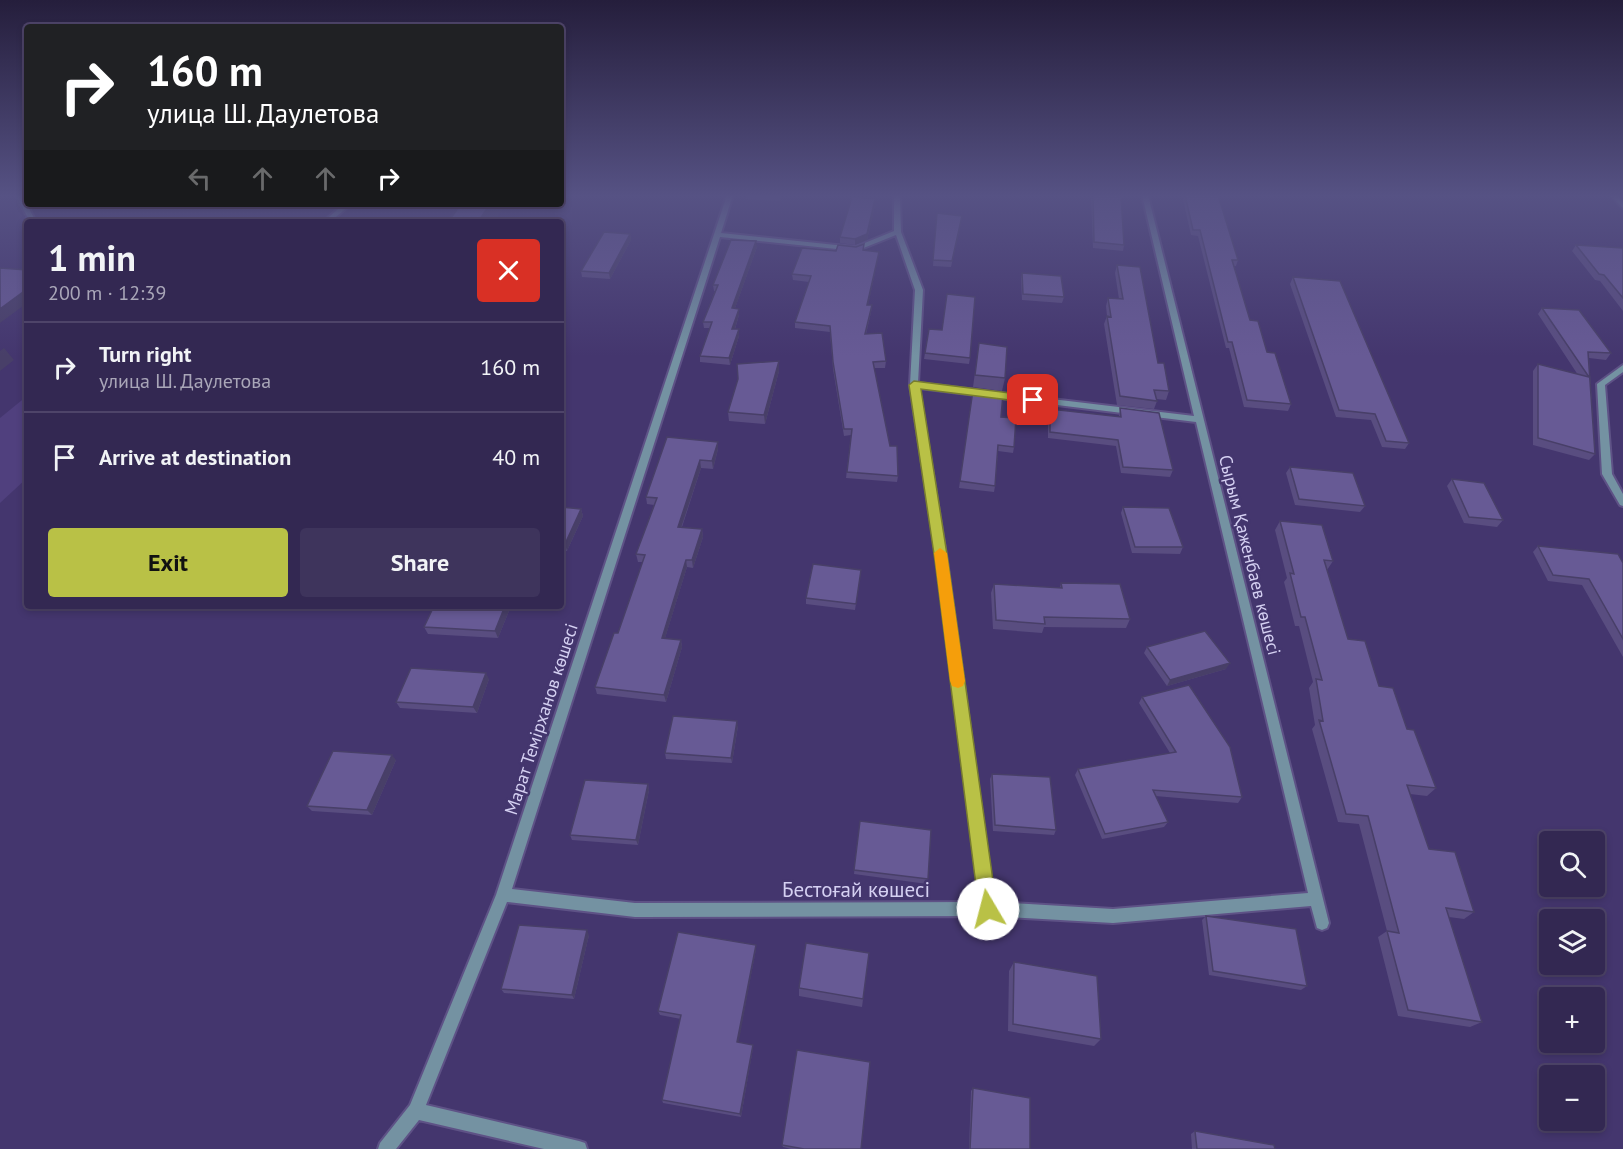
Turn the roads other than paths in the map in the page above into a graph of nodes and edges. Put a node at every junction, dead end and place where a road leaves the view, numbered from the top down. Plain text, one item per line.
1 (713, 249) edge
2 (904, 249) edge
3 (1158, 249) edge
4 (1623, 368) edge
5 (914, 385) junction
6 (1200, 420) junction
7 (1623, 503) edge
8 (502, 895) junction
9 (1317, 899) junction
10 (988, 909) junction
11 (1322, 923) dead end
12 (416, 1111) junction
13 (386, 1149) edge
14 (579, 1149) edge

1 - 8 street, Марат Темірханов көшесі
2 - 5 street
3 - 6 street, Сырым Қаженбаев көшесі
4 - 7 street
5 - 6 street
5 - 10 street
6 - 9 street, Сырым Қаженбаев көшесі
8 - 10 street, Бестоғай көшесі
8 - 12 street, Марат Темірханов көшесі
9 - 10 street, Бестоғай көшесі
9 - 11 street, Сырым Қаженбаев көшесі
12 - 13 street, Марат Темірханов көшесі
12 - 14 street

